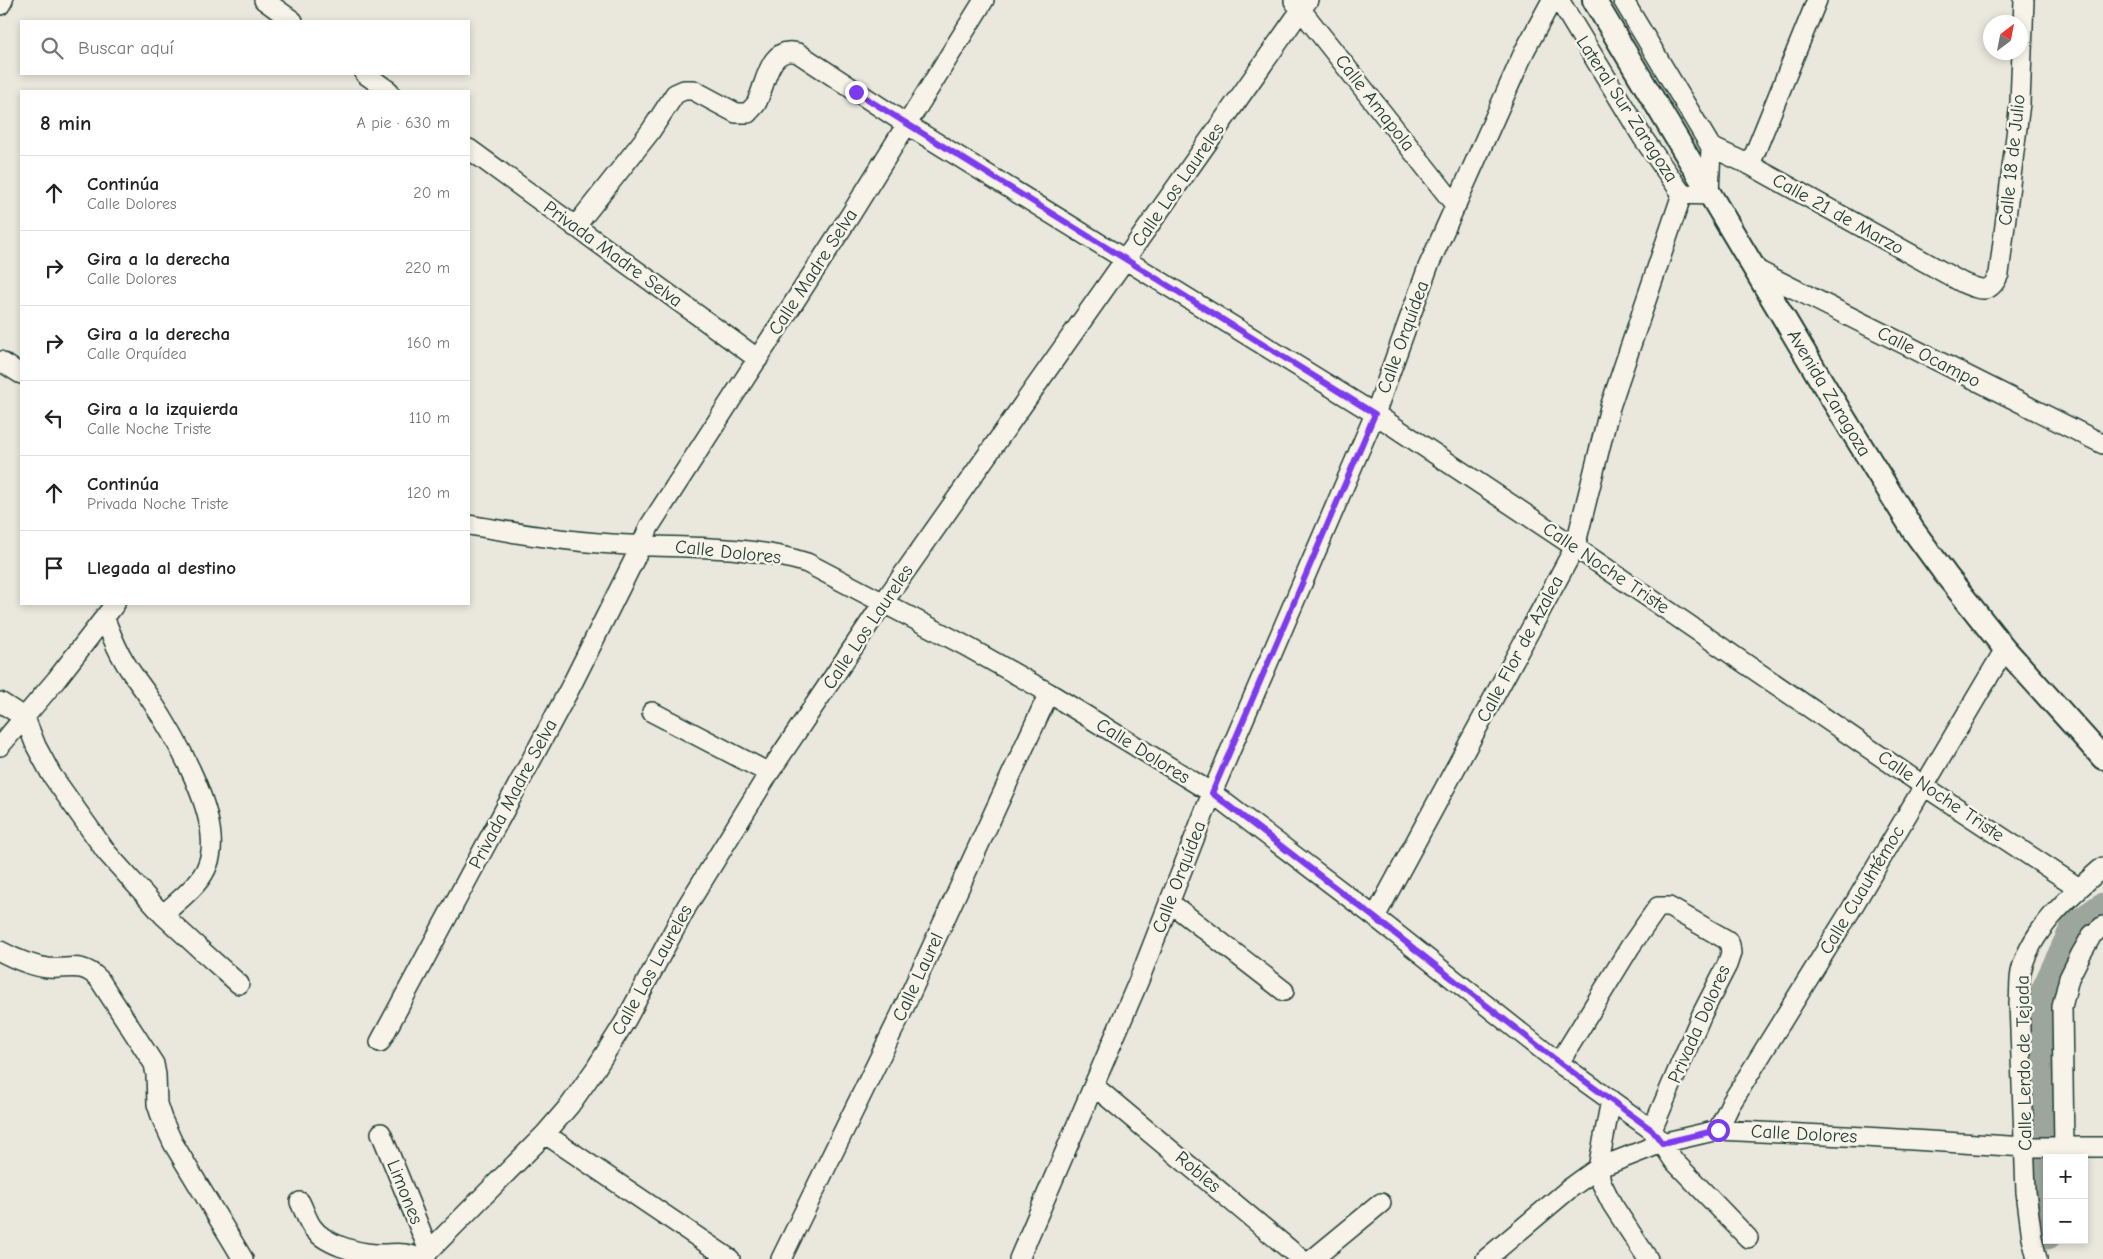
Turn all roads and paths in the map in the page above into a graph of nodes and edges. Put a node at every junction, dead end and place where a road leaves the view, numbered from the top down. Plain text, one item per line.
1 (3, 0) edge
2 (264, 0) edge
3 (984, 0) edge
4 (1552, 0) edge
5 (1559, 0) edge
6 (1594, 0) edge
7 (1623, 0) edge
8 (1817, 0) edge
9 (2024, 0) edge
10 (1301, 3) edge
11 (0, 4) edge
12 (292, 20) edge
13 (366, 75) edge
14 (389, 90) edge
15 (906, 124) junction
16 (1711, 147) junction
17 (470, 150) edge
18 (1750, 165) junction
19 (1682, 194) junction
20 (1709, 194) junction
21 (1456, 206) junction
22 (574, 228) junction
23 (1125, 259) junction
24 (1755, 269) junction
25 (1963, 283) joint
26 (758, 359) junction
27 (0, 361) edge
28 (20, 373) edge
29 (1375, 414) junction
30 (2103, 444) edge
31 (470, 525) edge
32 (642, 544) junction
33 (1575, 547) junction
34 (883, 603) junction
35 (110, 611) edge
36 (2005, 649) junction
37 (1049, 693) junction
38 (0, 702) edge
39 (652, 712) dead end
40 (24, 718) junction
41 (0, 746) edge
42 (2103, 758) edge
43 (769, 773) junction
44 (1924, 786) junction
45 (1212, 793) junction
46 (2103, 867) edge
47 (2079, 888) junction
48 (1169, 902) junction
49 (163, 914) junction
50 (1375, 918) junction
51 (2100, 934) edge
52 (0, 951) edge
53 (239, 984) dead end
54 (1284, 991) dead end
55 (380, 1042) dead end
56 (1560, 1063) junction
57 (1094, 1086) junction
58 (1610, 1100) junction
59 (1718, 1130) junction
60 (381, 1133) dead end
61 (545, 1134) junction
62 (1657, 1136) junction
63 (2044, 1147) junction
64 (2103, 1147) edge
65 (1598, 1168) junction
66 (300, 1202) dead end
67 (1381, 1203) dead end
68 (1748, 1238) dead end
69 (425, 1256) edge
70 (243, 1259) edge
71 (730, 1259) edge
72 (781, 1259) edge
73 (1019, 1259) edge
74 (1301, 1259) edge
75 (1314, 1259) edge
76 (1486, 1259) edge
77 (1648, 1259) edge
78 (2037, 1259) edge

1 - 11 street
2 - 12 street
3 - 15 street, Calle Madre Selva
4 - 21 street, Calle Orquídea
5 - 19 street, Lateral Sur Zaragoza
6 - 20 main road, Avenida Zaragoza
7 - 16 street
8 - 18 street
9 - 25 street, Calle 18 de Julio
10 - 21 street, Calle Amapola
10 - 23 street, Calle Los Laureles
13 - 14 street
15 - 22 street, Calle Noche Triste
15 - 23 street, Calle Noche Triste
15 - 26 street, Calle Madre Selva
16 - 18 street, Calle 21 de Marzo
16 - 20 street
17 - 22 street, Privada Madre Selva
18 - 25 street, Calle 21 de Marzo
19 - 20 street, Lateral Sur Zaragoza
19 - 33 street, Calle Flor de Azalea
20 - 24 main road, Avenida Zaragoza
21 - 29 street, Calle Orquídea
22 - 26 street, Privada Madre Selva
23 - 29 street, Calle Noche Triste
23 - 34 street, Calle Los Laureles
24 - 30 street, Calle Ocampo
24 - 36 main road, Avenida Zaragoza
26 - 32 street, Calle Madre Selva
27 - 28 street
29 - 33 street, Calle Noche Triste
29 - 45 street, Calle Orquídea
31 - 32 street, Calle Dolores
32 - 34 street, Calle Dolores
32 - 55 street, Privada Madre Selva
33 - 44 street, Calle Noche Triste
33 - 50 street, Calle Flor de Azalea
34 - 37 street, Calle Dolores
34 - 43 street, Calle Los Laureles
35 - 40 street
35 - 49 street
36 - 42 main road, Avenida Zaragoza
36 - 44 street, Calle Cuauhtémoc
37 - 45 street, Calle Dolores
37 - 72 street, Calle Laurel
38 - 40 street
39 - 43 street
40 - 41 street
40 - 49 street
43 - 61 street, Calle Los Laureles
44 - 47 street, Calle Noche Triste
44 - 59 street, Calle Cuauhtémoc
45 - 48 street, Calle Orquídea
45 - 50 street, Calle Dolores
46 - 47 street, Calle Lerdo de Tejada
47 - 63 street, Calle Lerdo de Tejada
48 - 54 street
48 - 57 street, Calle Orquídea
49 - 53 street
50 - 56 street, Calle Dolores
51 - 63 street
52 - 70 street
56 - 58 street, Calle Dolores
56 - 62 street, Privada Dolores
57 - 73 street, Calle Orquídea
57 - 74 street, Robles
58 - 62 street, Calle Dolores
58 - 65 street
59 - 62 street, Calle Dolores
59 - 63 street, Calle Dolores
60 - 69 street, Limones
61 - 69 street, Calle Los Laureles
61 - 71 street
62 - 65 street
62 - 68 street
63 - 64 street, Calle Dolores
63 - 78 street, Calle Lerdo de Tejada
65 - 76 street
65 - 77 street
66 - 69 street
67 - 75 street

